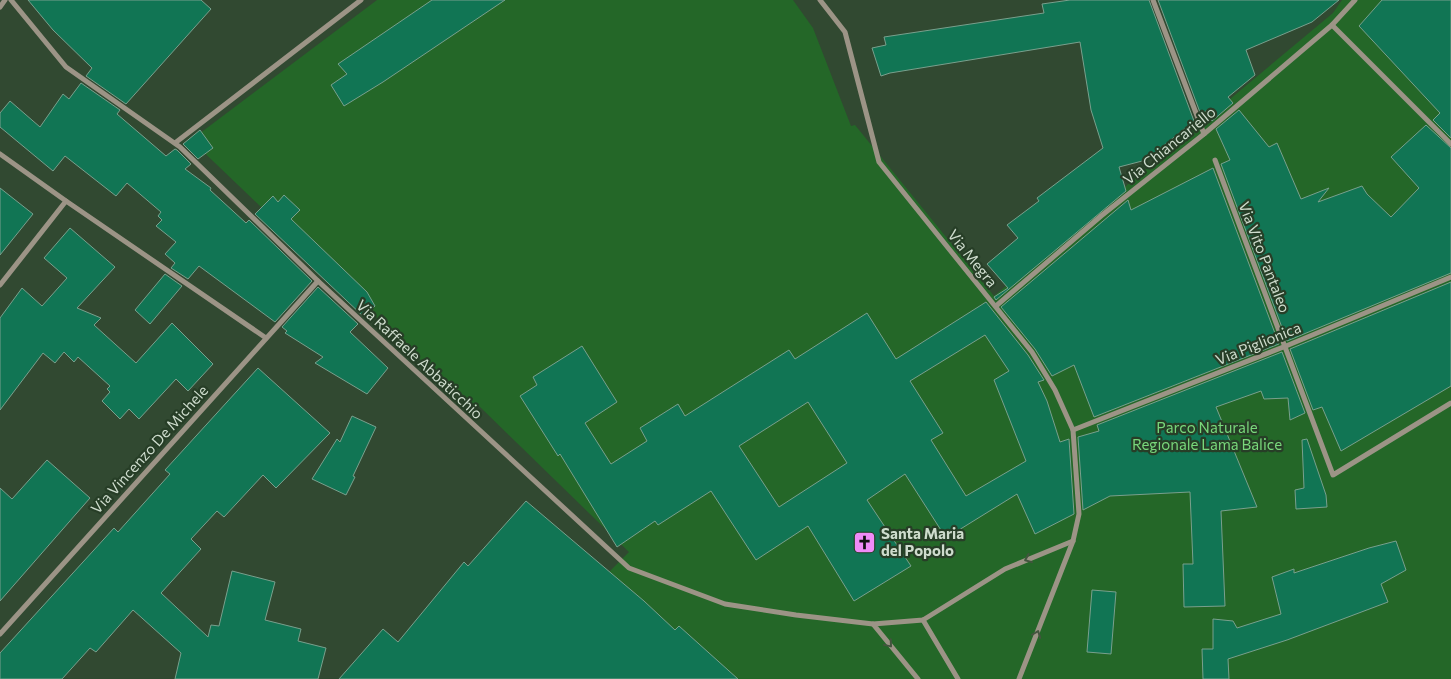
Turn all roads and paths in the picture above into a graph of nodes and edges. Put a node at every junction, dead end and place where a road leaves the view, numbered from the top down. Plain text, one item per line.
1 (5, 0) edge
2 (11, 0) edge
3 (361, 0) edge
4 (820, 0) edge
5 (1153, 0) edge
6 (1355, 0) edge
7 (0, 7) edge
8 (1332, 25) junction
9 (1204, 134) junction
10 (175, 143) junction
11 (1451, 144) edge
12 (0, 154) edge
13 (1215, 160) dead end
14 (66, 201) junction
15 (1451, 277) edge
16 (318, 282) junction
17 (0, 285) edge
18 (996, 306) junction
19 (266, 338) junction
20 (1286, 346) junction
21 (1451, 403) edge
22 (1073, 430) junction
23 (1073, 541) junction
24 (923, 620) junction
25 (873, 624) junction
26 (0, 634) edge
27 (918, 679) edge
28 (958, 679) edge
29 (1019, 679) edge

1 - 7 street
2 - 10 street, Via Raffaele Abbaticchio
3 - 10 street
4 - 18 street, Via Megra
5 - 9 street
6 - 8 street, Via Chiancariello
8 - 9 street, Via Chiancariello
8 - 11 street
9 - 18 street, Via Chiancariello
10 - 16 street, Via Raffaele Abbaticchio
12 - 14 street
13 - 20 street, Via Vito Pantaleo
14 - 17 street
14 - 19 street
15 - 20 street, Via Piglionica
16 - 19 street, Via Vincenzo De Michele
16 - 25 street, Via Raffaele Abbaticchio
18 - 22 street, Via Megra
19 - 26 street, Via Vincenzo De Michele
20 - 21 street, Via Vito Pantaleo
20 - 22 street, Via Piglionica
22 - 23 street, Via Megra
23 -> 24 street
29 -> 23 street, Via Megra
24 - 25 street, Via Raffaele Abbaticchio
24 - 28 street
25 -> 27 street

